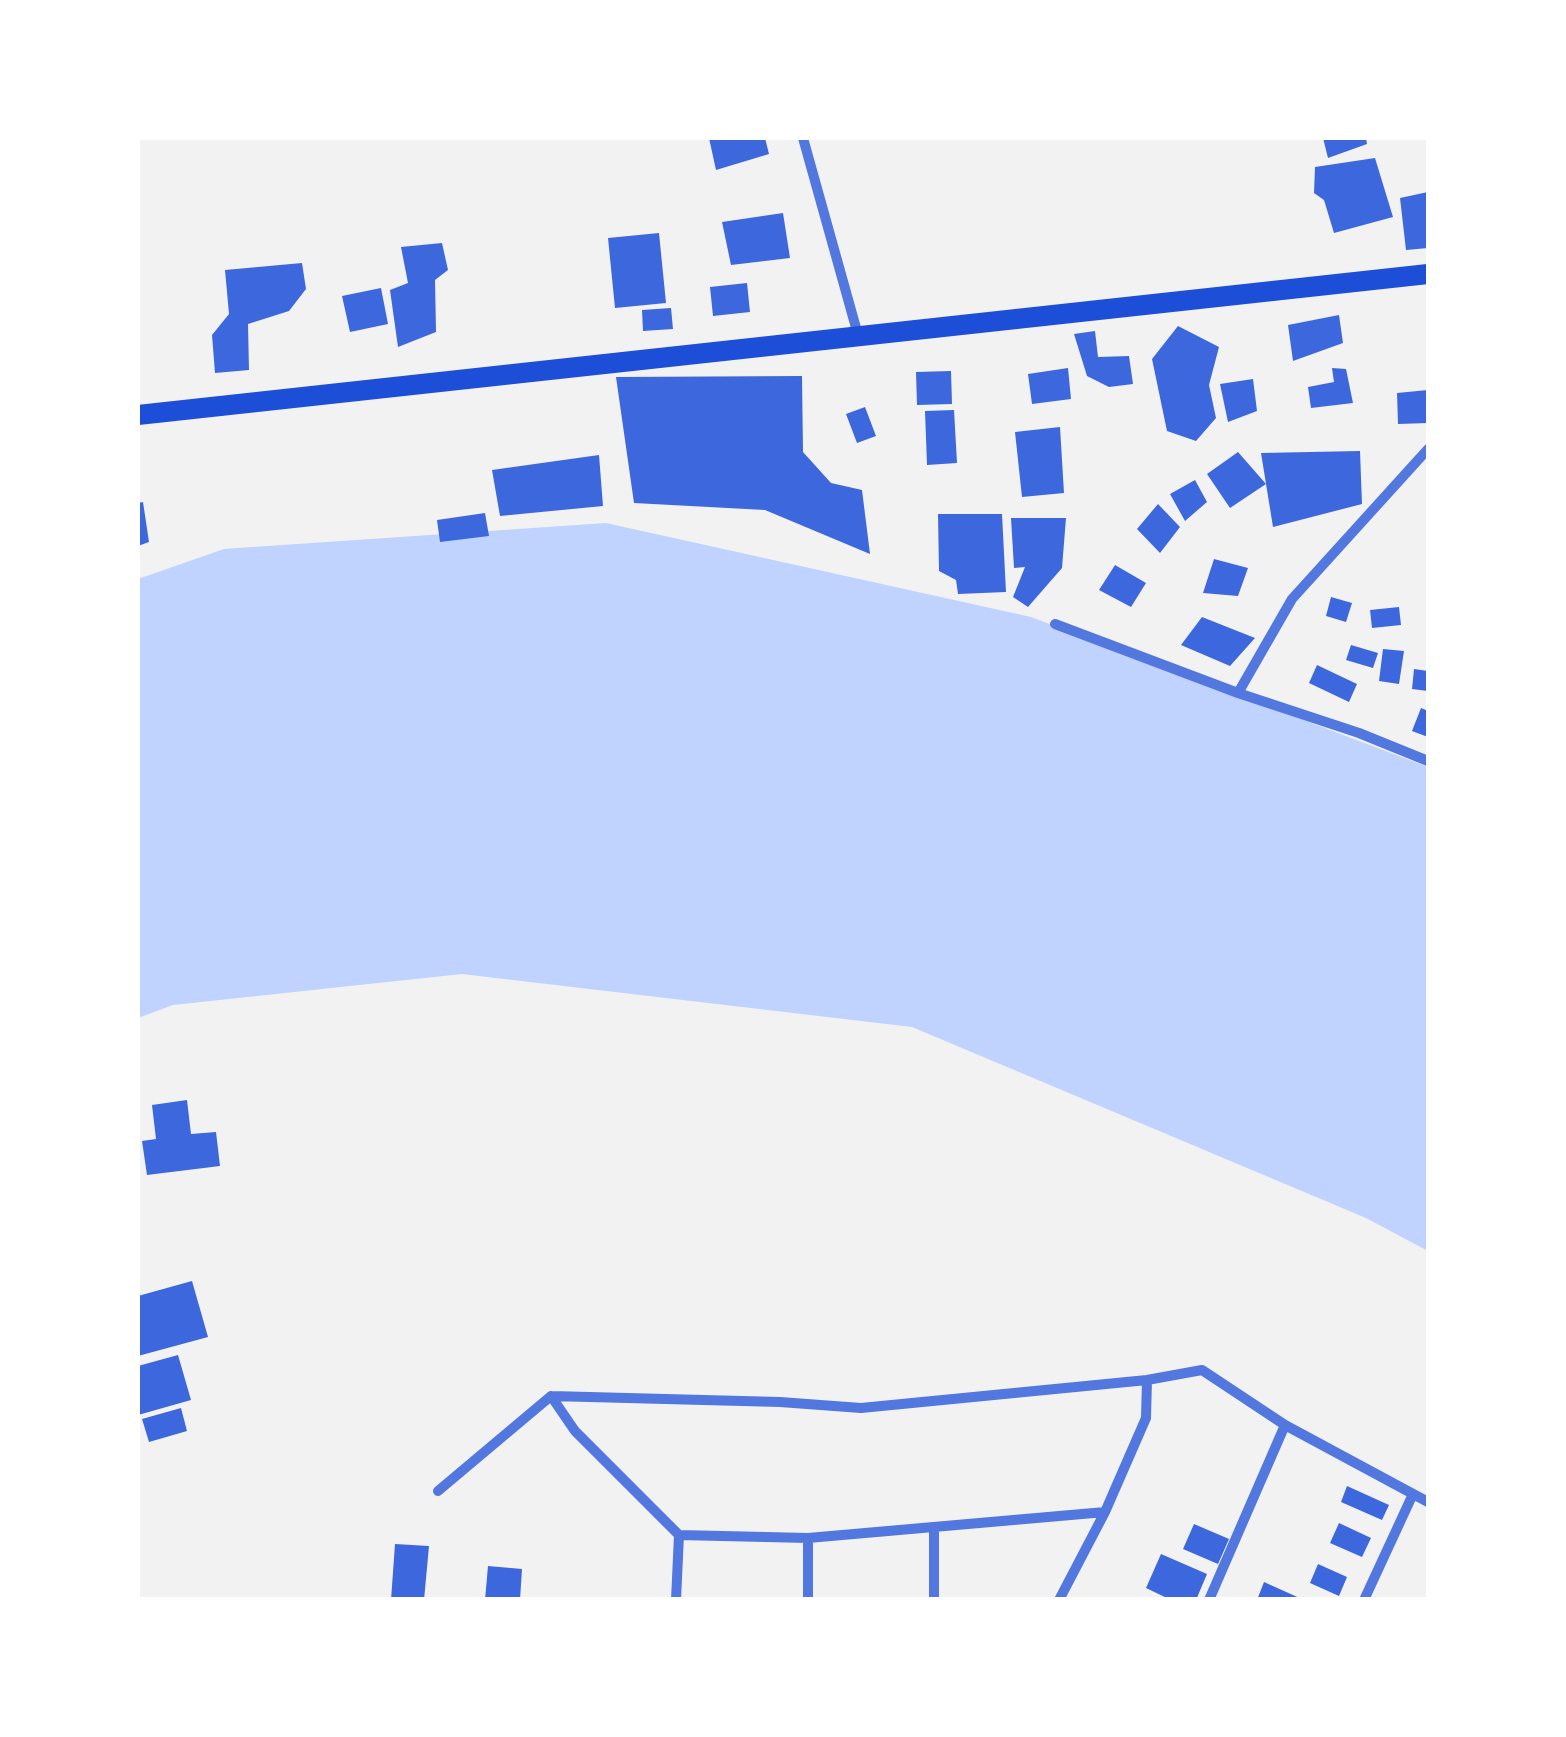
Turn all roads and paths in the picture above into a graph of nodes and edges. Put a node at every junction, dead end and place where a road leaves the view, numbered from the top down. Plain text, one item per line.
1 (803, 138) edge
2 (1428, 274) edge
3 (858, 335) junction
4 (138, 415) edge
5 (1428, 449) edge
6 (1055, 624) dead end
7 (1238, 693) junction
8 (1428, 761) edge
9 (1147, 1380) junction
10 (551, 1396) junction
11 (1285, 1425) junction
12 (438, 1491) dead end
13 (1413, 1494) junction
14 (1428, 1502) edge
15 (1105, 1512) junction
16 (934, 1528) junction
17 (679, 1536) junction
18 (808, 1538) junction
19 (676, 1600) edge
20 (808, 1600) edge
21 (934, 1600) edge
22 (1058, 1600) edge
23 (1209, 1600) edge
24 (1364, 1600) edge

1 - 3 street
2 - 3 main road
3 - 4 main road
5 - 7 street
6 - 7 street
7 - 8 street
9 - 10 street
9 - 11 street
9 - 15 street
10 - 12 street
10 - 17 street
11 - 13 street
11 - 23 street
13 - 14 street
13 - 24 street
15 - 16 street
15 - 22 street
16 - 18 street
16 - 21 street
17 - 18 street
17 - 19 street
18 - 20 street

